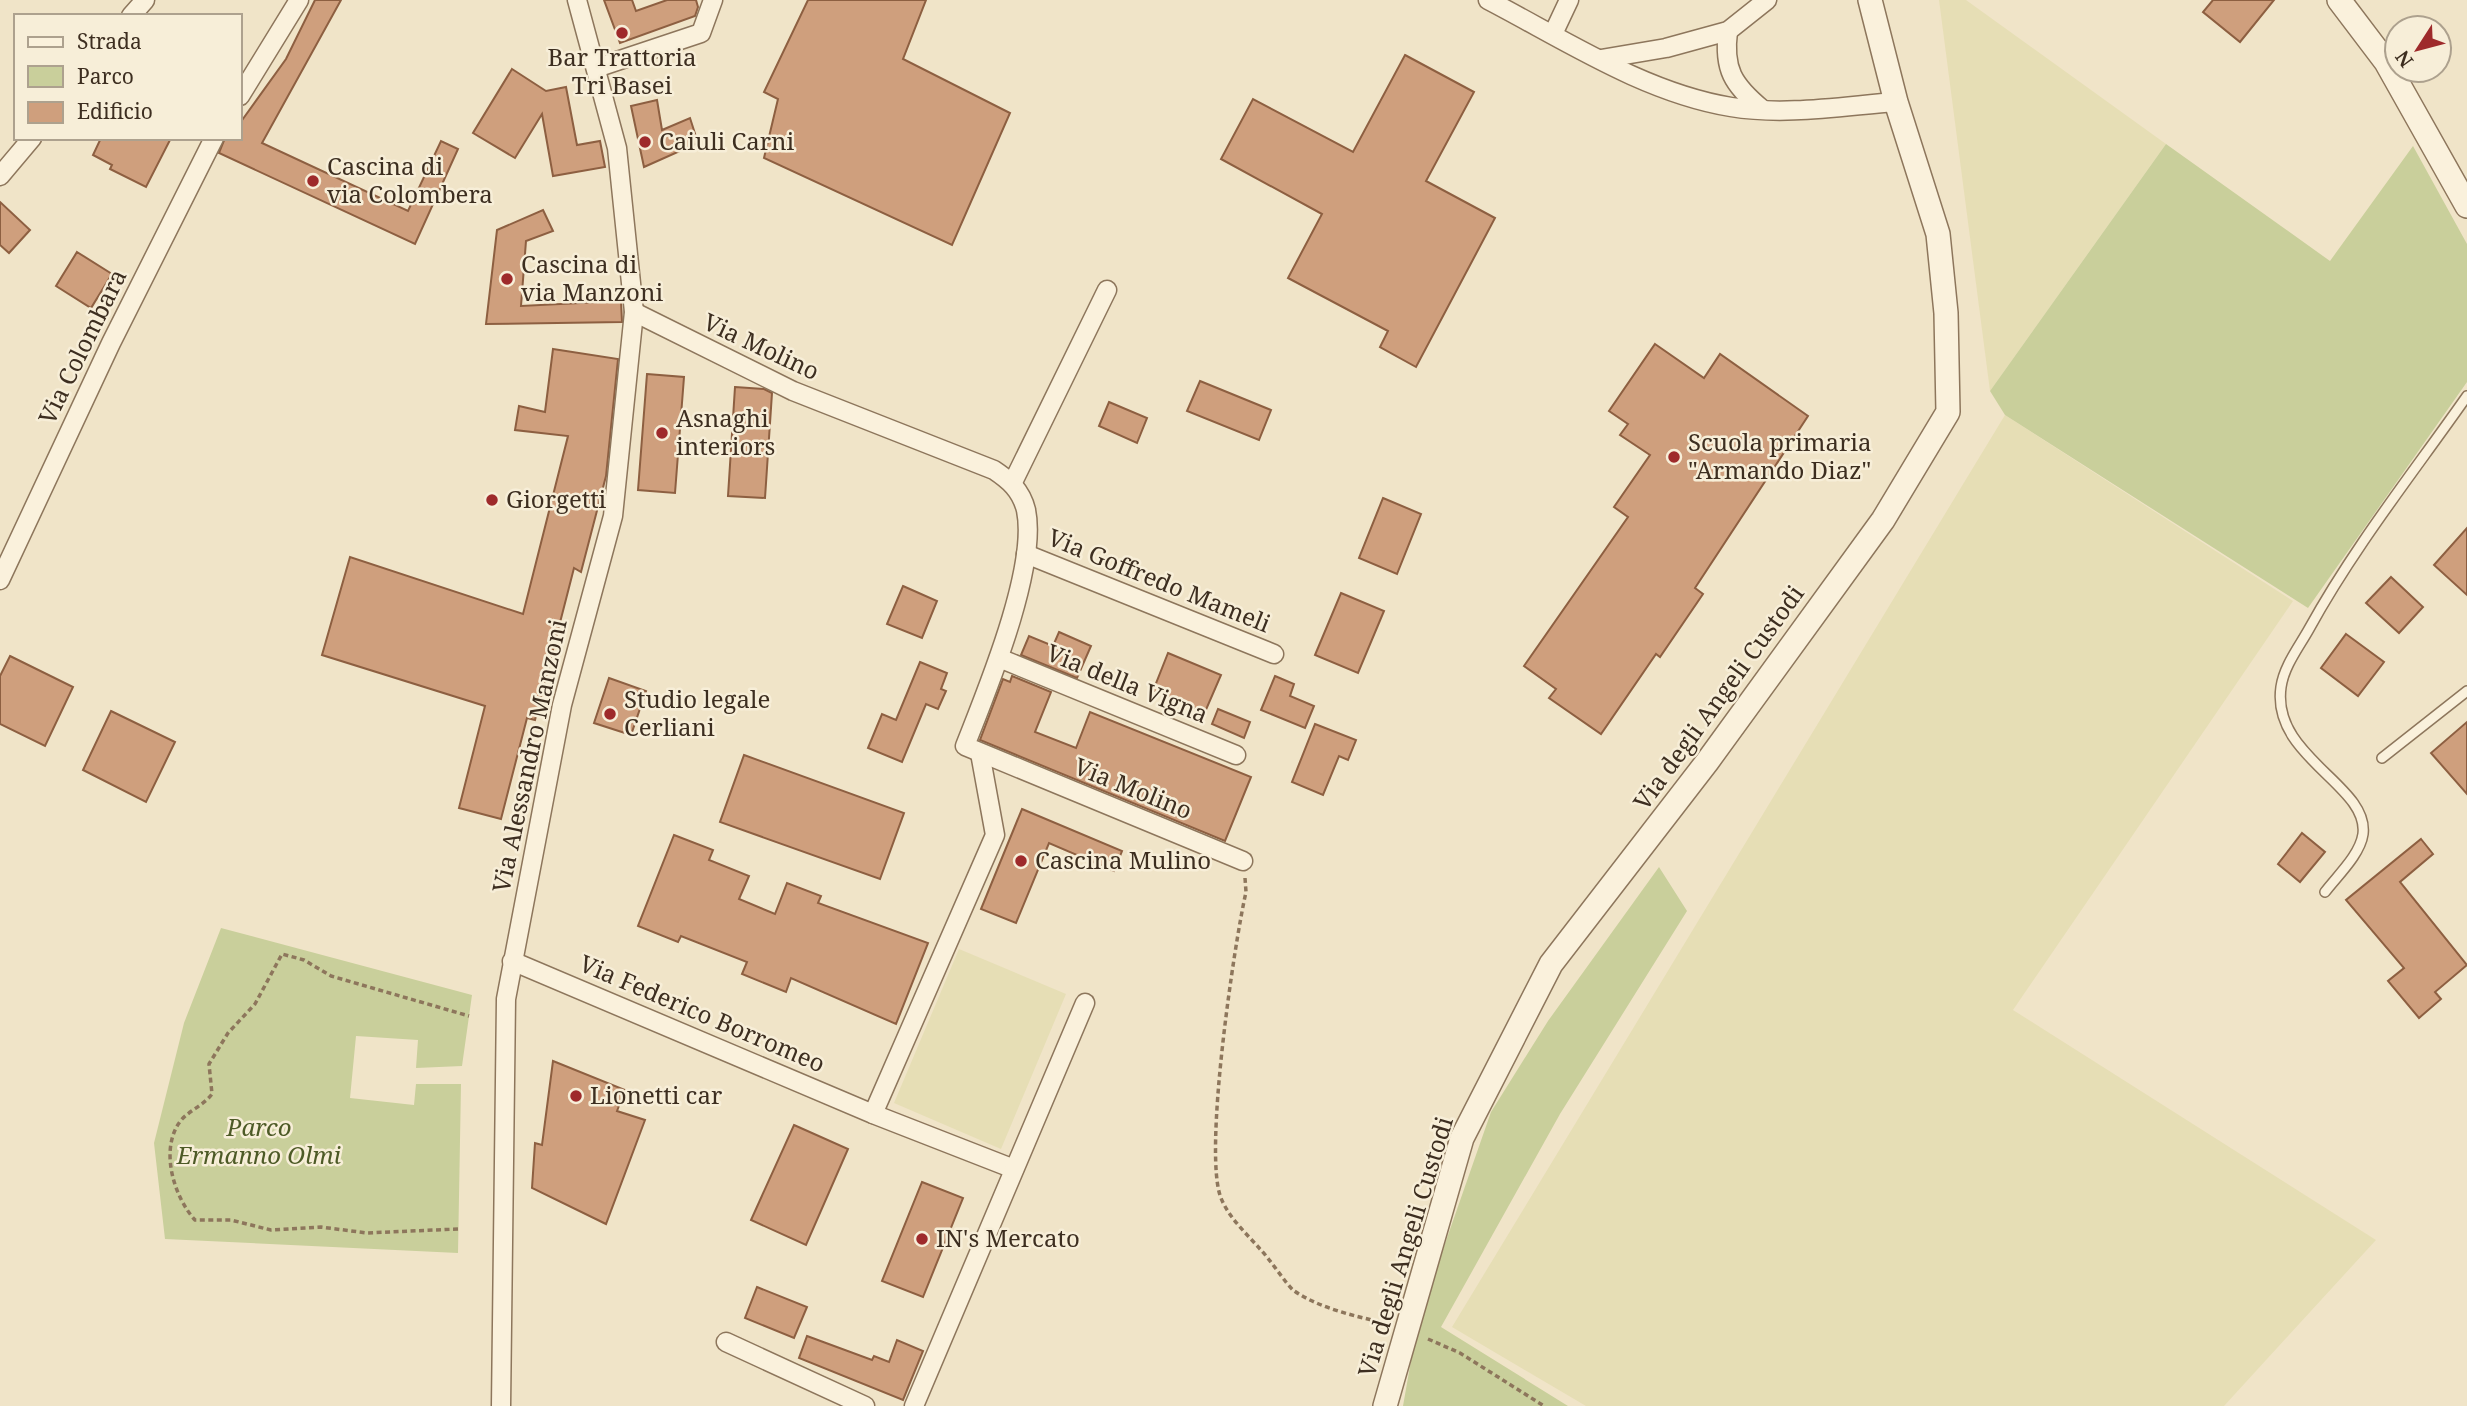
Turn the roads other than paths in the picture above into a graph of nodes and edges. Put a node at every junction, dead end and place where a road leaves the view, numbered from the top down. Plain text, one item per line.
1 (145, 0) edge
2 (299, 0) edge
3 (578, 0) edge
4 (713, 0) edge
5 (1488, 0) edge
6 (1569, 0) edge
7 (1767, 0) edge
8 (1870, 0) edge
9 (2339, 0) edge
10 (133, 14) edge
11 (1728, 31) junction
12 (1553, 34) junction
13 (1601, 59) junction
14 (596, 68) junction
15 (242, 93) edge
16 (1896, 102) junction
17 (1762, 109) junction
18 (30, 140) edge
19 (213, 140) edge
20 (0, 176) edge
21 (2467, 206) edge
22 (1107, 290) dead end
23 (634, 313) junction
24 (2467, 396) edge
25 (1013, 482) junction
26 (1026, 554) junction
27 (0, 580) edge
28 (1274, 654) dead end
29 (999, 658) junction
30 (2467, 691) edge
31 (980, 753) junction
32 (1236, 755) dead end
33 (2382, 758) dead end
34 (1243, 861) road end
35 (2325, 892) dead end
36 (512, 961) junction
37 (1085, 1003) dead end
38 (873, 1114) junction
39 (1014, 1169) junction
40 (726, 1342) dead end
41 (501, 1406) edge
42 (865, 1406) edge
43 (914, 1406) edge
44 (1385, 1406) edge

1 - 10 street
2 - 15 street
3 - 14 street, Via Alessandro Manzoni
4 - 14 street
5 - 12 street
6 - 12 street
7 - 11 street
8 - 16 street, Via degli Angeli Custodi
9 - 21 street
11 - 13 street
11 - 17 street
12 - 13 street
13 - 17 street
14 - 23 street, Via Alessandro Manzoni
16 - 17 street
16 - 44 street, Via degli Angeli Custodi
18 - 20 street
19 - 27 street, Via Colombara
22 - 25 street
23 - 25 street, Via Molino
23 - 36 street, Via Alessandro Manzoni
24 - 35 lane
25 - 26 street
26 - 28 street, Via Goffredo Mameli
26 - 29 street
29 - 31 street
29 - 32 street, Via della Vigna
30 - 33 lane
31 - 34 street, Via Molino
31 - 38 street
36 - 38 street, Via Federico Borromeo
36 - 41 street, Via Alessandro Manzoni
37 - 39 street
38 - 39 street, Via Federico Borromeo
39 - 43 street
40 - 42 street

